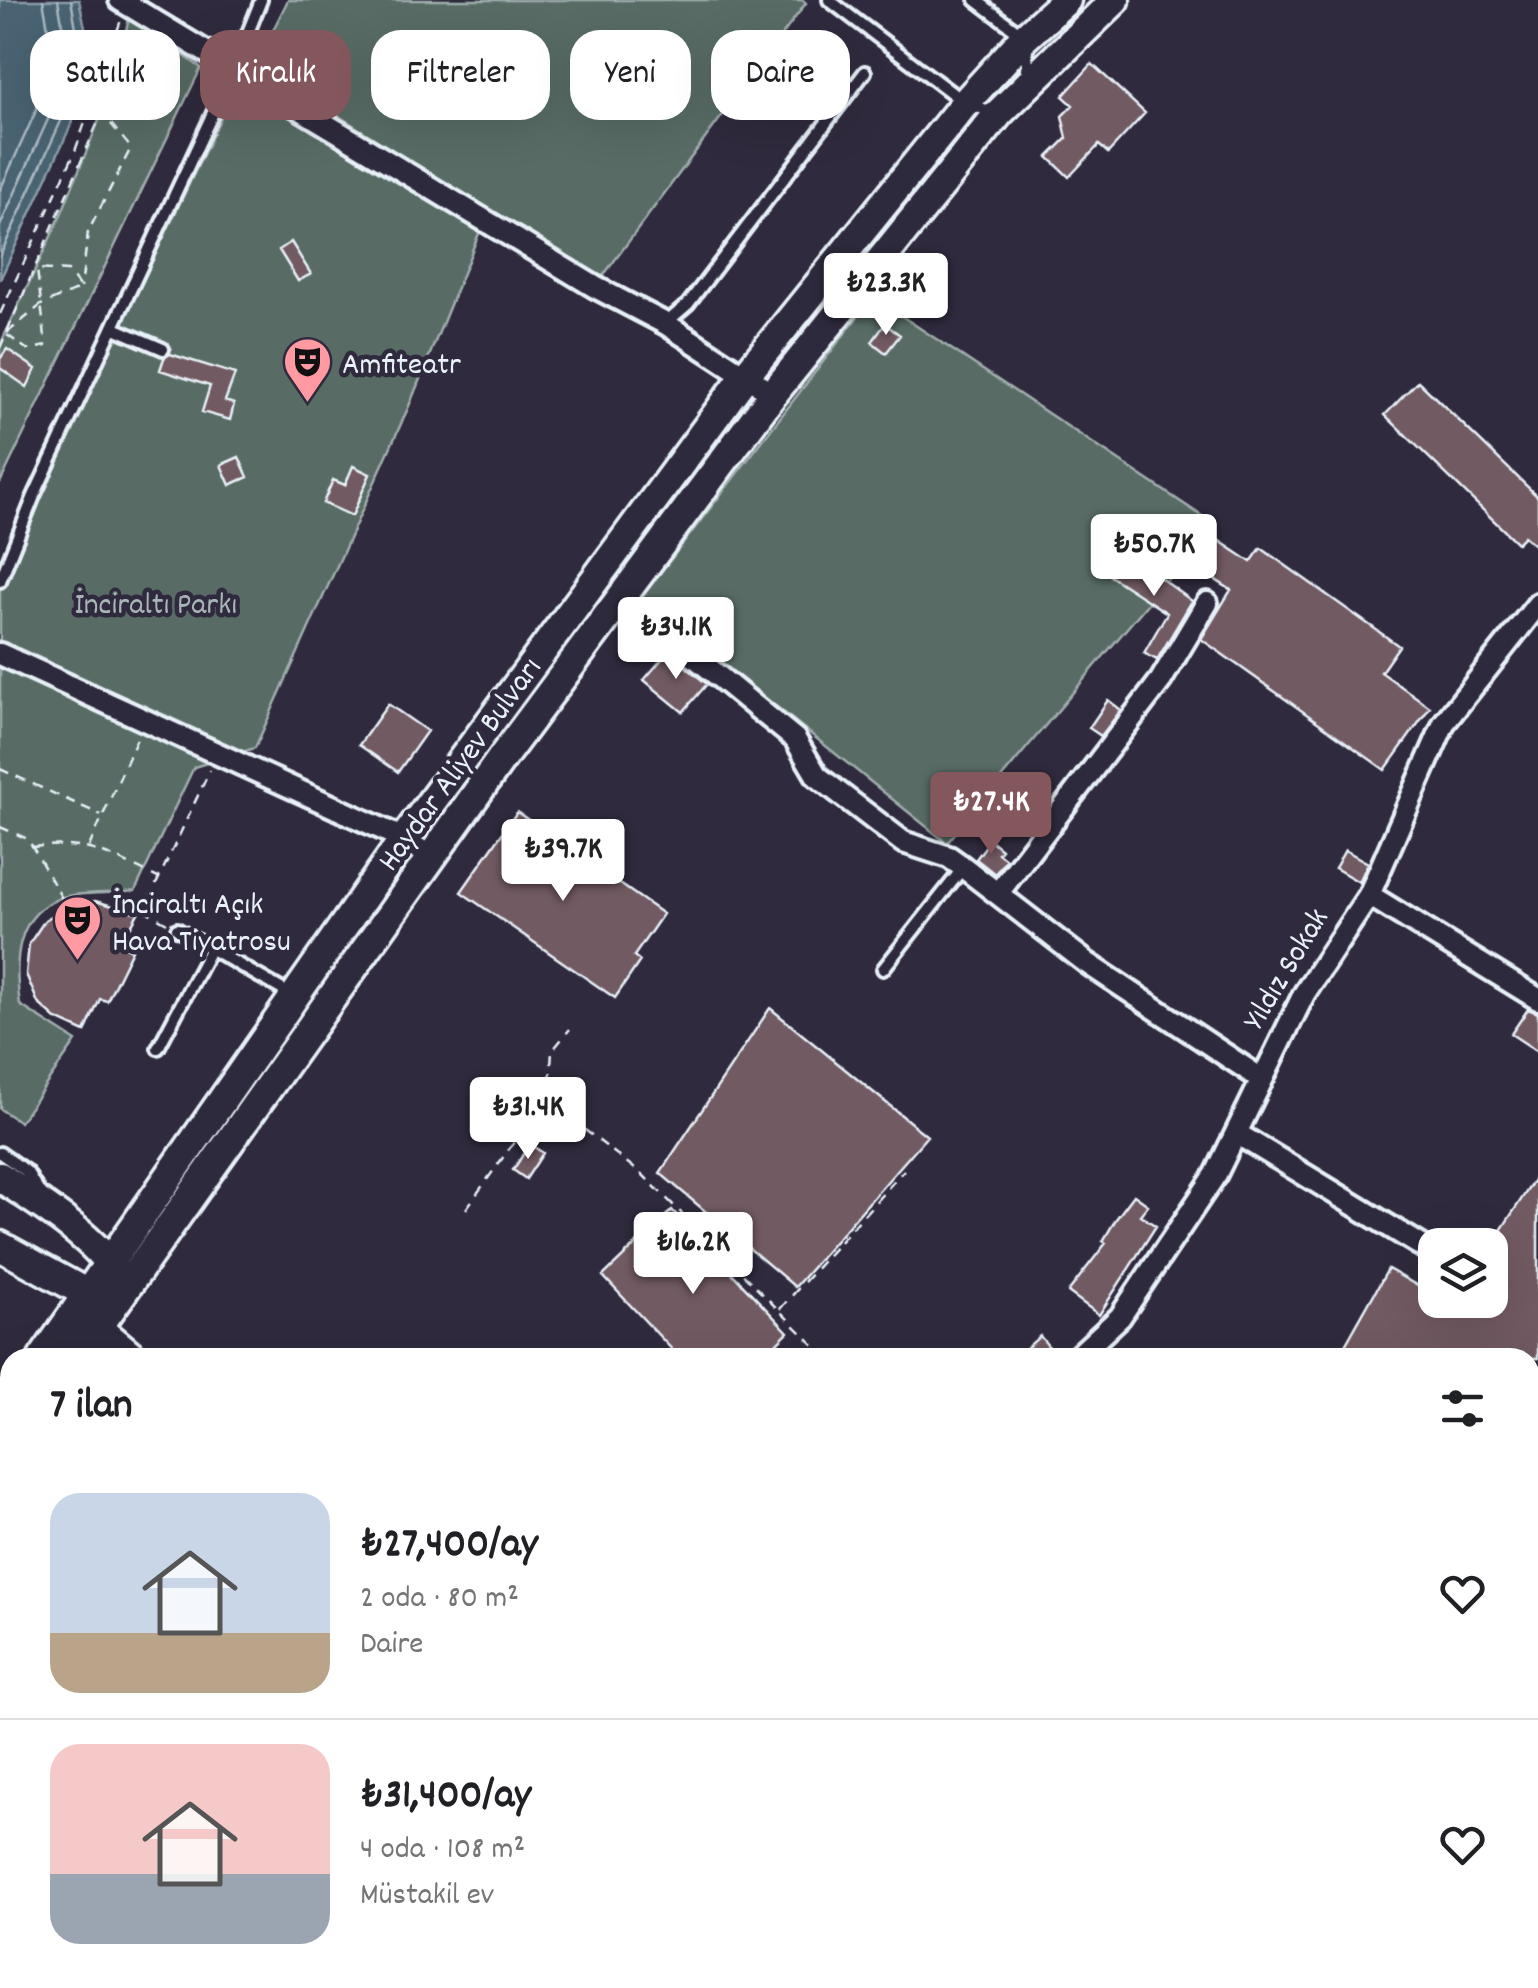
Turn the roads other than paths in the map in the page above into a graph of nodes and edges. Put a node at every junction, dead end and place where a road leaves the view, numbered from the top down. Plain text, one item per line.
1 (261, 0) edge
2 (829, 0) edge
3 (976, 0) edge
4 (1066, 0) edge
5 (1115, 0) edge
6 (124, 3) edge
7 (249, 30) edge
8 (1025, 37) junction
9 (200, 50) edge
10 (864, 72) dead end
11 (965, 103) junction
12 (1009, 104) junction
13 (210, 120) edge
14 (317, 120) edge
15 (666, 324) junction
16 (114, 328) junction
17 (163, 349) dead end
18 (745, 376) junction
19 (773, 394) junction
20 (0, 581) edge
21 (1207, 604) dead end
22 (1538, 604) edge
23 (651, 622) dead end
24 (0, 654) edge
25 (404, 839) junction
26 (432, 858) junction
27 (964, 867) junction
28 (998, 893) junction
29 (1369, 894) junction
30 (177, 928) road end
31 (211, 948) junction
32 (883, 969) dead end
33 (294, 996) junction
34 (1538, 999) edge
35 (321, 1015) junction
36 (158, 1048) dead end
37 (1260, 1078) junction
38 (1236, 1133) junction
39 (0, 1153) edge
40 (0, 1177) edge
41 (48, 1208) junction
42 (1418, 1244) edge
43 (0, 1246) edge
44 (109, 1262) junction
45 (125, 1291) junction
46 (86, 1293) junction
47 (97, 1327) junction
48 (50, 1348) edge
49 (83, 1348) edge
50 (122, 1348) edge
51 (1086, 1348) edge

1 - 7 lane
2 - 11 lane
3 - 8 lane
4 - 8 main road, Haydar Aliyev Bulvarı
5 - 12 main road, Haydar Aliyev Bulvarı
6 - 9 street
8 - 11 main road, Haydar Aliyev Bulvarı
8 - 12 lane
10 - 15 lane
11 - 12 lane
11 - 18 main road, Haydar Aliyev Bulvarı
12 - 19 main road, Haydar Aliyev Bulvarı
13 - 16 lane
14 - 15 street
15 - 18 street
16 - 17 lane
16 - 20 lane
18 - 19 street
18 - 25 main road, Haydar Aliyev Bulvarı
19 - 26 main road, Haydar Aliyev Bulvarı
21 - 28 street
22 - 29 street, Yıldız Sokak
23 - 27 street
24 - 25 street
25 - 26 street
25 - 33 main road, Haydar Aliyev Bulvarı
26 - 35 main road, Haydar Aliyev Bulvarı
27 - 28 street
27 - 32 lane
28 - 37 street
29 - 34 street
29 - 37 street, Yıldız Sokak
30 - 31 lane
31 - 33 lane
31 - 36 lane
33 - 35 street
33 - 44 main road, Haydar Aliyev Bulvarı
35 - 45 main road, Haydar Aliyev Bulvarı
37 - 38 street, Yıldız Sokak
38 - 42 street
38 - 51 street, Yıldız Sokak
39 - 41 lane
40 - 41 main road
41 - 44 main road
43 - 46 main road
44 - 45 main road
44 - 46 main road, Haydar Aliyev Bulvarı
45 - 46 main road
45 - 47 main road, Haydar Aliyev Bulvarı
46 - 48 main road, Haydar Aliyev Bulvarı
47 - 49 main road, Haydar Aliyev Bulvarı
47 - 50 main road

